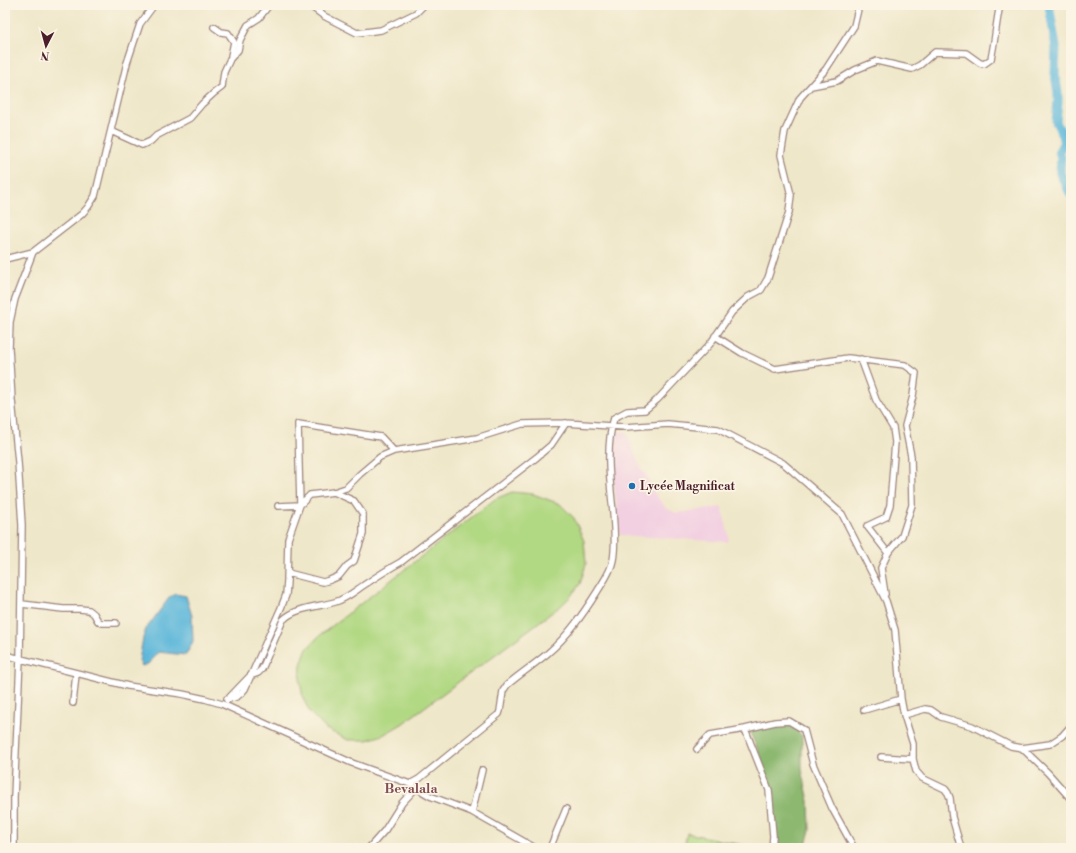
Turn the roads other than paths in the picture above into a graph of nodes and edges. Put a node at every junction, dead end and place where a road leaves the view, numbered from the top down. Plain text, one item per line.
1 (154, 5) edge
2 (269, 5) edge
3 (309, 5) edge
4 (424, 5) edge
5 (859, 5) edge
6 (1000, 5) edge
7 (214, 28) dead end
8 (230, 59) junction
9 (811, 86) junction
10 (111, 131) junction
11 (33, 252) junction
12 (5, 258) edge
13 (715, 336) junction
14 (861, 359) junction
15 (566, 423) junction
16 (612, 426) junction
17 (394, 451) junction
18 (334, 492) junction
19 (300, 505) junction
20 (278, 506) dead end
21 (888, 553) junction
22 (288, 573) junction
23 (886, 600) junction
24 (22, 604) junction
25 (116, 623) dead end
26 (5, 655) edge
27 (20, 659) junction
28 (76, 674) junction
29 (252, 674) junction
30 (901, 699) junction
31 (73, 703) dead end
32 (222, 704) junction
33 (864, 710) dead end
34 (904, 715) junction
35 (1071, 726) edge
36 (745, 729) junction
37 (1022, 748) junction
38 (697, 749) dead end
39 (881, 758) dead end
40 (913, 758) junction
41 (482, 770) dead end
42 (410, 784) junction
43 (416, 788) junction
44 (1071, 799) edge
45 (566, 808) dead end
46 (472, 812) junction
47 (14, 848) edge
48 (369, 848) edge
49 (535, 848) edge
50 (550, 848) edge
51 (772, 848) edge
52 (854, 848) edge
53 (961, 848) edge

1 - 10 street
2 - 8 street
3 - 4 street
5 - 9 street
6 - 9 street
7 - 8 street
8 - 10 street
9 - 13 street
10 - 11 street
11 - 12 street
11 - 24 street
13 - 14 street
13 - 16 street
14 - 21 street
14 - 21 street
15 - 16 street
15 - 17 street
15 - 29 street
16 - 23 street
16 - 42 street
17 - 18 street
17 - 19 street
18 - 19 street
18 - 22 street
19 - 20 street
19 - 22 street
21 - 23 street
22 - 29 street
23 - 30 street
24 - 25 street
24 - 27 street
26 - 27 street
27 - 28 street
27 - 47 street
28 - 31 street
28 - 32 street
29 - 32 street
30 - 33 street
30 - 34 street
32 - 42 street
34 - 37 street
34 - 40 street
35 - 37 street
36 - 38 street
36 - 51 street
36 - 52 street
37 - 44 street
39 - 40 street
40 - 53 street
41 - 46 street
42 - 43 street
43 - 46 street
43 - 48 street
45 - 50 street
46 - 49 street

